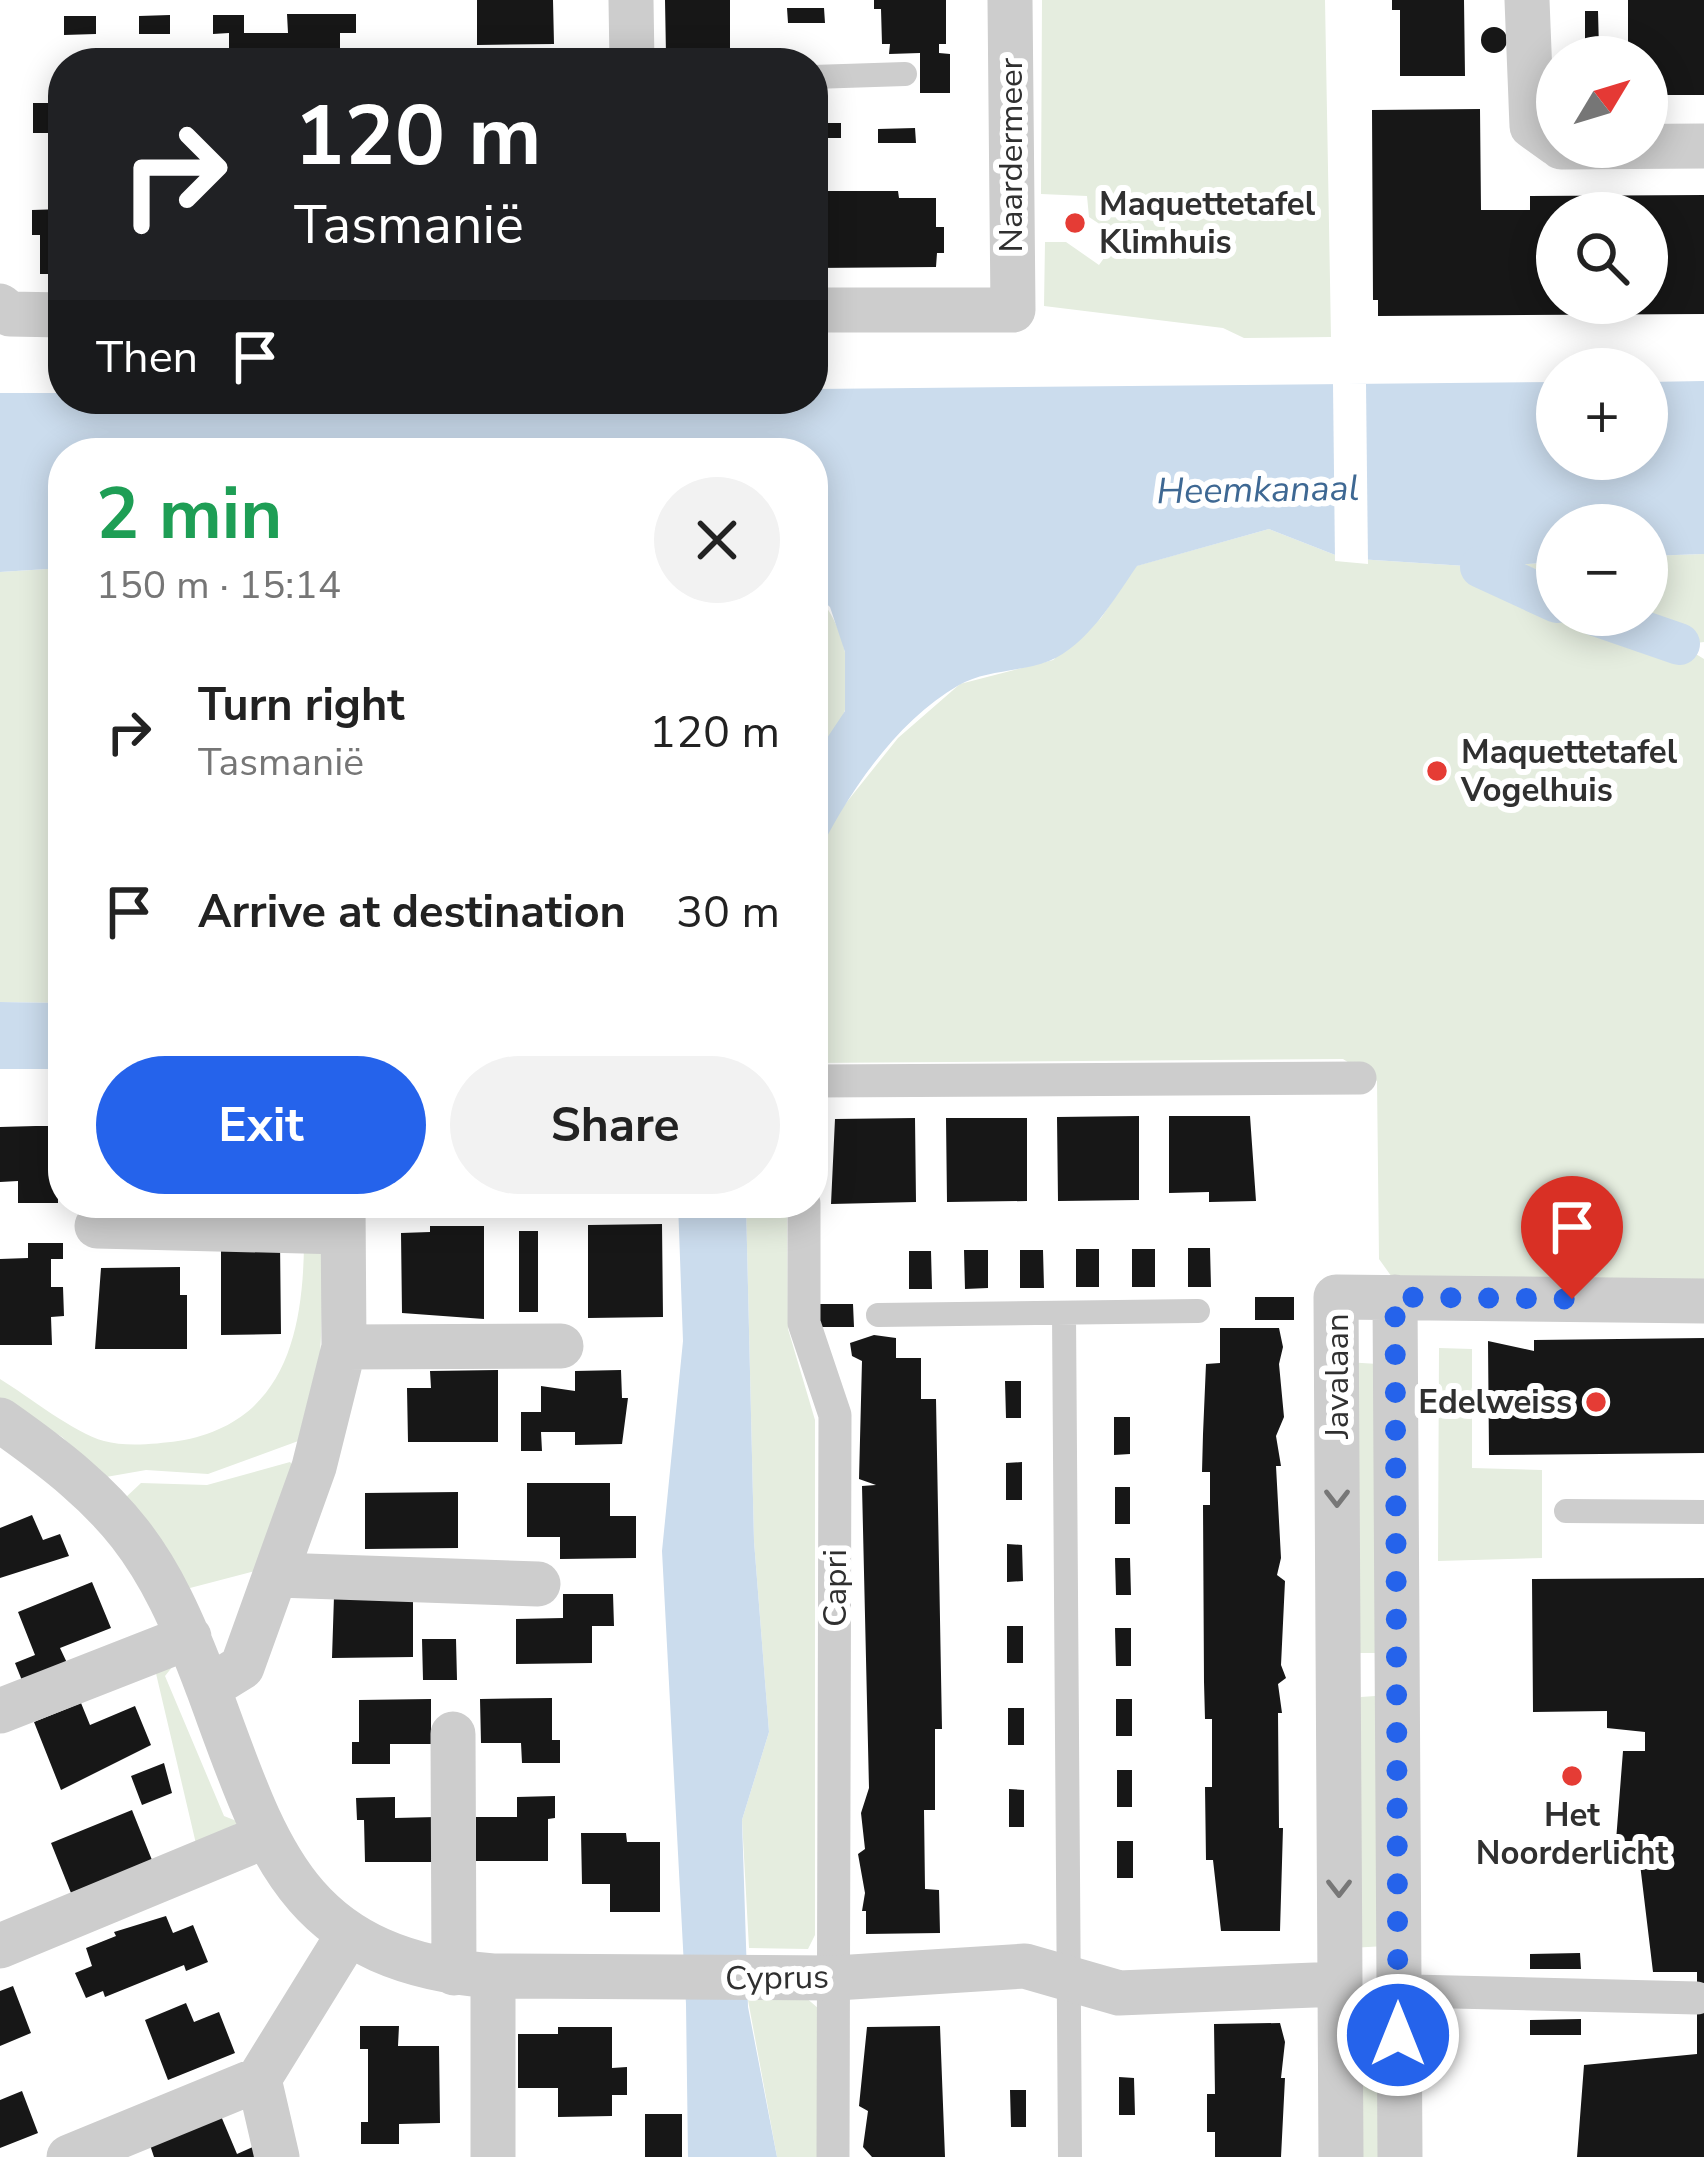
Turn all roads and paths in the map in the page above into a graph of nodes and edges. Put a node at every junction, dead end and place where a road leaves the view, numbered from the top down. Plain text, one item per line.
1 (631, 0) edge
2 (1010, 0) edge
3 (1528, 0) edge
4 (632, 48) edge
5 (905, 74) dead end
6 (828, 77) edge
7 (1536, 129) edge
8 (1668, 146) edge
9 (1704, 146) edge
10 (0, 306) edge
11 (828, 310) edge
12 (48, 315) edge
13 (1360, 1078) dead end
14 (828, 1081) edge
15 (315, 1218) edge
16 (342, 1218) edge
17 (804, 1218) edge
18 (97, 1226) dead end
19 (1395, 1297) junction
20 (1704, 1301) edge
21 (1198, 1311) dead end
22 (1064, 1313) junction
23 (878, 1315) dead end
24 (561, 1346) dead end
25 (344, 1347) junction
26 (0, 1420) edge
27 (1566, 1511) dead end
28 (1704, 1513) edge
29 (278, 1574) junction
30 (538, 1584) dead end
31 (189, 1636) junction
32 (1339, 1672) junction
33 (1394, 1672) junction
34 (208, 1688) junction
35 (0, 1711) edge
36 (453, 1734) dead end
37 (263, 1837) junction
38 (348, 1935) junction
39 (0, 1946) edge
40 (474, 1974) junction
41 (1066, 1977) junction
42 (815, 1978) junction
43 (1340, 1984) junction
44 (1398, 1985) junction
45 (1697, 1997) dead end
46 (259, 2079) junction
47 (69, 2157) edge
48 (277, 2157) edge
49 (493, 2157) edge
50 (833, 2157) edge
51 (1070, 2157) edge
52 (1341, 2157) edge
53 (1400, 2157) edge

1 - 4 street
2 - 11 street, Naardermeer
3 - 7 street
5 - 6 lane
8 - 9 street
10 - 12 street
13 - 14 street
15 - 18 street
16 - 25 street
17 - 42 street, Capri
19 - 20 street
19 -> 32 street, Javalaan
19 - 33 street, Javalaan
21 - 22 lane
22 - 23 lane
22 - 41 lane
24 - 25 street
25 - 29 street
26 - 31 street, Cyprus
27 - 28 lane
29 - 30 street
29 - 34 street
31 - 34 street, Cyprus
31 - 35 street
32 - 33 street
32 -> 43 street, Javalaan
33 - 44 street, Javalaan
34 - 37 street, Cyprus
36 - 40 street
37 - 38 street, Cyprus
37 - 39 street
38 - 40 street, Cyprus
38 - 46 street
40 - 42 street, Cyprus
40 - 49 street
41 - 42 street, Cyprus
41 - 43 street, Cyprus
41 - 51 lane
42 - 50 street, Capri
43 - 52 street, Javalaan
44 - 45 street
44 - 53 street, Javalaan
46 - 47 street
46 - 48 street

